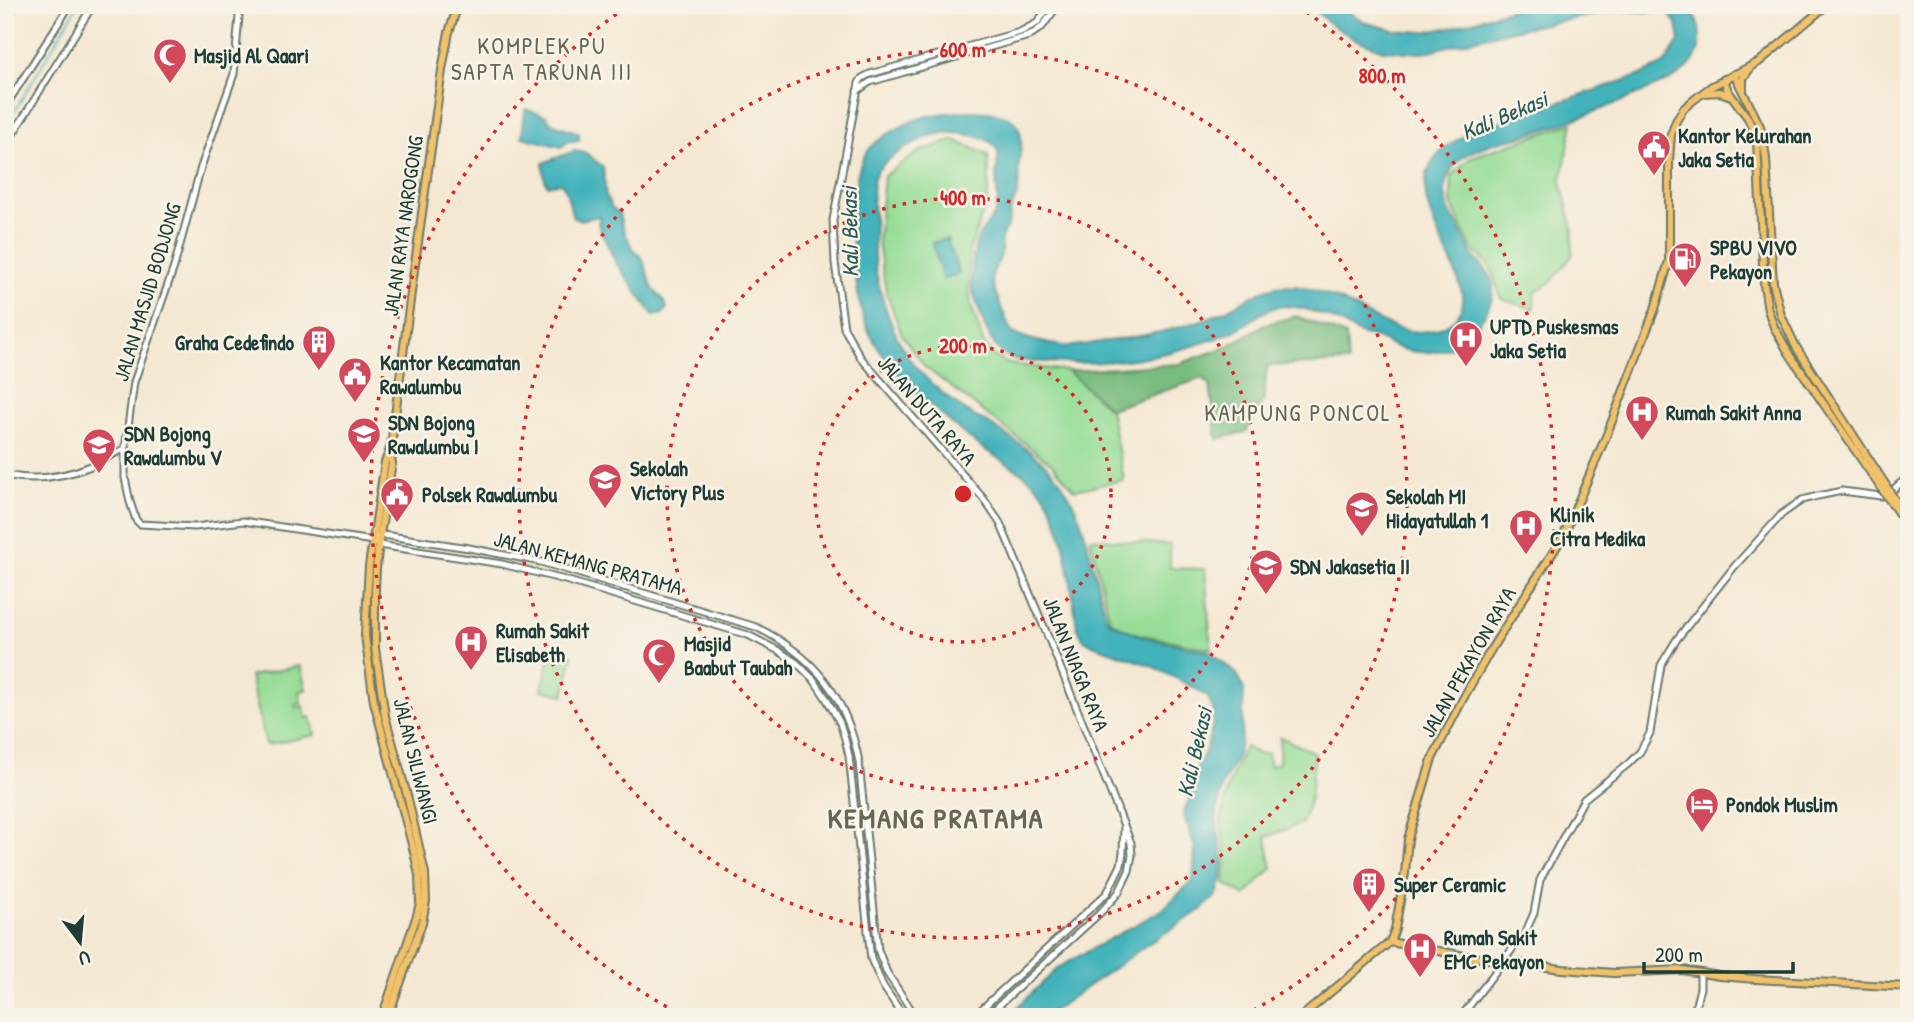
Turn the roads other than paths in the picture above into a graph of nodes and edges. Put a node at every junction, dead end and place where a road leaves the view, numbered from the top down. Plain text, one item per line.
1 (70, 5) edge
2 (93, 5) edge
3 (240, 5) edge
4 (458, 5) edge
5 (1051, 5) edge
6 (1058, 5) edge
7 (1827, 5) edge
8 (1003, 40) junction
9 (1752, 65) junction
10 (1734, 74) junction
11 (1724, 79) junction
12 (858, 91) junction
13 (1742, 92) junction
14 (1702, 94) junction
15 (1734, 97) junction
16 (5, 107) edge
17 (5, 147) edge
18 (1762, 159) junction
19 (1828, 402) junction
20 (125, 449) junction
21 (1909, 473) edge
22 (5, 475) edge
23 (1893, 500) junction
24 (1909, 512) edge
25 (380, 514) junction
26 (995, 516) joint
27 (1909, 519) edge
28 (380, 535) junction
29 (390, 536) junction
30 (430, 542) junction
31 (376, 543) junction
32 (388, 546) junction
33 (469, 548) junction
34 (428, 552) junction
35 (467, 558) junction
36 (541, 562) junction
37 (568, 570) junction
38 (538, 573) junction
39 (565, 580) junction
40 (1124, 825) junction
41 (1390, 942) junction
42 (1502, 962) junction
43 (1700, 973) junction
44 (1909, 987) edge
45 (387, 1012) edge
46 (382, 1017) edge
47 (904, 1017) edge
48 (916, 1017) edge
49 (973, 1017) edge
50 (986, 1017) edge
51 (1301, 1017) edge
52 (1461, 1017) edge
53 (1693, 1017) edge

1 - 16 street
2 - 17 street
3 - 20 street, JALAN MASJID BODJONG
4 - 25 main road, JALAN RAYA NAROGONG
5 - 8 street
6 - 8 street
7 - 9 main road, JALAN PEKAYON RAYA
8 - 12 street
8 - 12 street
9 - 10 main road, JALAN PEKAYON RAYA
9 - 13 main road
10 - 11 main road, JALAN PEKAYON RAYA
10 - 13 main road
11 - 14 main road, JALAN PEKAYON RAYA
11 - 15 main road
12 - 26 street, JALAN DUTA RAYA
13 - 15 main road
13 - 18 main road
14 - 15 main road
14 - 41 main road, JALAN PEKAYON RAYA
15 - 18 main road
18 - 19 main road
18 - 19 main road
19 - 23 main road, bridge
20 - 22 street
20 - 31 street, JALAN MASJID BODJONG
21 - 42 street
23 - 24 main road
23 - 27 main road
25 - 28 main road, JALAN SILIWANGI
25 - 31 main road, JALAN SILIWANGI
26 - 40 street, JALAN NIAGA RAYA
28 - 29 street, JALAN KEMANG PRATAMA
28 - 31 main road, JALAN SILIWANGI
29 - 30 street, JALAN KEMANG PRATAMA
29 - 32 street
30 - 33 street, JALAN KEMANG PRATAMA
30 - 34 street
31 - 32 street, JALAN KEMANG PRATAMA
31 - 45 main road, JALAN SILIWANGI
32 - 34 street, JALAN KEMANG PRATAMA
33 - 35 street
33 - 36 street, JALAN KEMANG PRATAMA
34 - 35 street, JALAN KEMANG PRATAMA
35 - 38 street, JALAN KEMANG PRATAMA
36 - 37 street, JALAN KEMANG PRATAMA
36 - 38 street
37 - 39 street
37 - 48 street, JALAN KEMANG PRATAMA
38 - 39 street, JALAN KEMANG PRATAMA
39 - 47 street, JALAN KEMANG PRATAMA
40 - 49 street, JALAN NIAGA RAYA
40 - 50 street, JALAN NIAGA RAYA
41 - 42 main road
41 - 51 main road
42 - 43 main road
42 - 52 street
43 - 44 main road
43 - 53 street
45 - 46 main road, JALAN SILIWANGI

